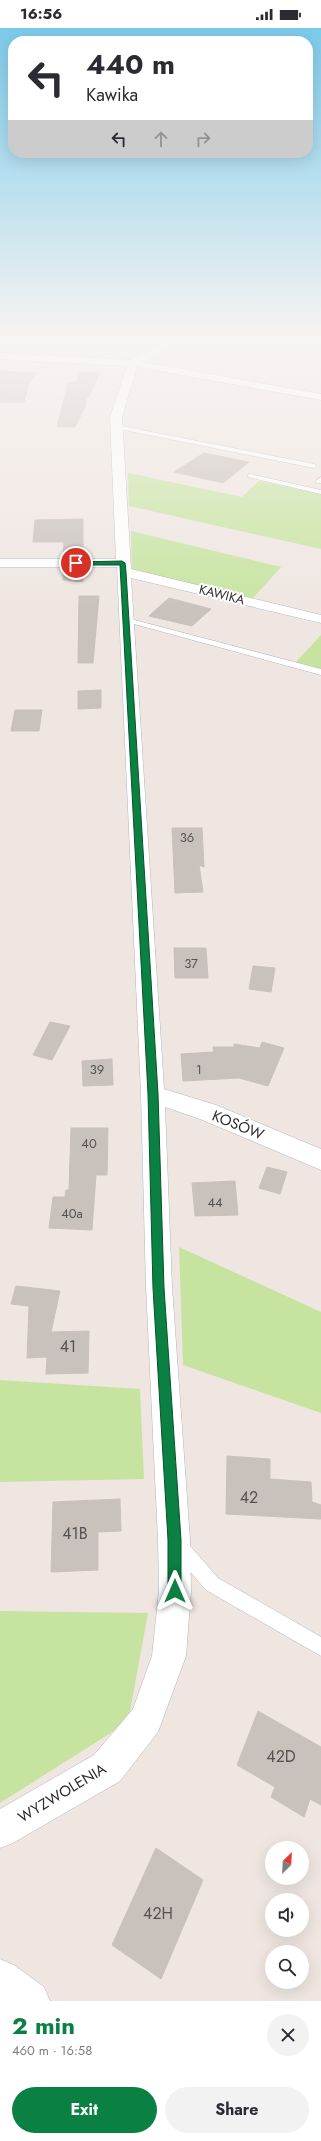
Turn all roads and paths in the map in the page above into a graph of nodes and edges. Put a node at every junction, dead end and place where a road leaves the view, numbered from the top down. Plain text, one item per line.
1 (116, 428) edge
2 (121, 428) edge
3 (314, 466) dead end
4 (250, 476) dead end
5 (321, 492) edge
6 (0, 563) edge
7 (123, 568) junction
8 (126, 619) junction
9 (321, 619) edge
10 (321, 672) edge
11 (153, 1094) junction
12 (321, 1160) edge
13 (174, 1540) junction
14 (321, 1647) edge
15 (0, 1830) edge
16 (0, 1979) edge
17 (30, 2001) edge

1 - 7 street, WYZWOLENIA
2 - 3 lane
4 - 5 lane
6 - 7 street, KAWIKA
7 - 8 street, WYZWOLENIA
7 - 9 street, KAWIKA
8 - 10 lane
8 - 11 street, WYZWOLENIA
11 - 12 street, KOSÓW
11 - 13 street, WYZWOLENIA
13 - 14 lane
13 - 15 street, WYZWOLENIA
16 - 17 street

